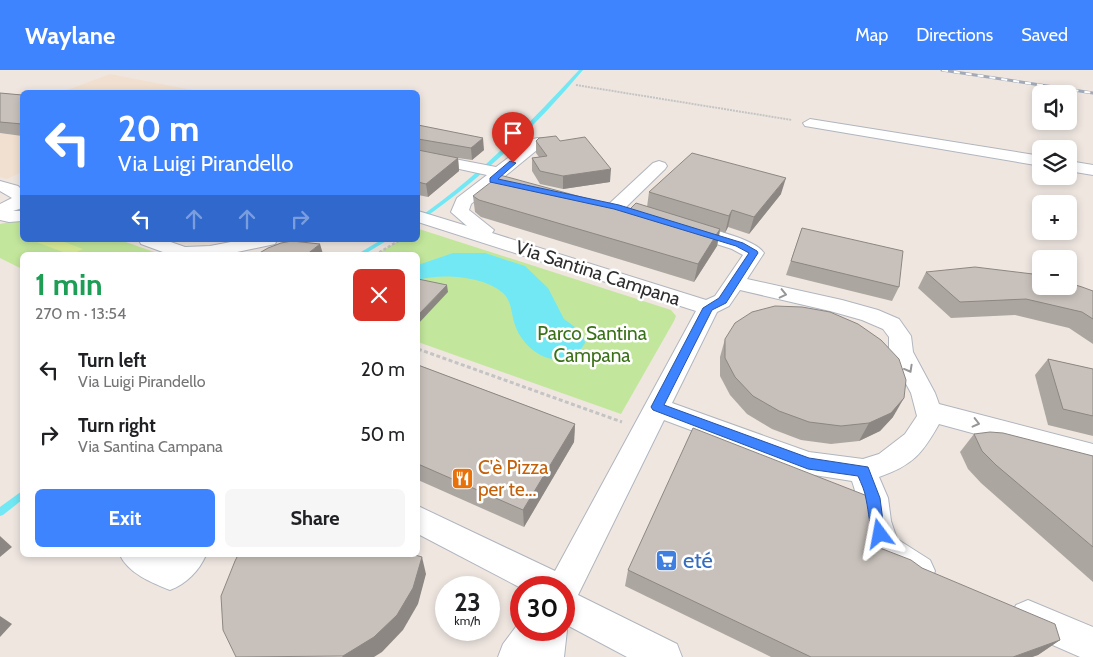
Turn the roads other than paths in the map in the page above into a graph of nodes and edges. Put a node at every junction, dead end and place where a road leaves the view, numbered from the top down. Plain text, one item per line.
1 (810, 123) road end
2 (538, 142) edge
3 (420, 156) edge
4 (1032, 160) edge
5 (659, 166) dead end
6 (1077, 167) edge
7 (1093, 170) edge
8 (499, 177) junction
9 (0, 186) edge
10 (20, 197) edge
11 (20, 199) edge
12 (597, 203) edge
13 (616, 207) junction
14 (10, 210) edge
15 (635, 213) edge
16 (425, 218) edge
17 (673, 224) edge
18 (154, 242) edge
19 (258, 242) edge
20 (505, 244) junction
21 (183, 252) edge
22 (210, 252) edge
23 (736, 283) junction
24 (708, 308) junction
25 (928, 411) junction
26 (651, 419) junction
27 (1093, 455) edge
28 (863, 471) junction
29 (420, 520) edge
30 (139, 557) edge
31 (188, 557) edge
32 (531, 576) edge
33 (570, 576) edge
34 (946, 583) edge
35 (1001, 606) edge
36 (575, 612) edge
37 (527, 641) edge
38 (548, 641) edge
39 (1093, 645) edge
40 (516, 657) edge
41 (546, 657) edge
42 (664, 657) edge

1 - 4 street
2 - 8 street
3 - 8 street
5 - 13 street
6 - 7 street
8 - 20 street
9 - 10 street
11 - 14 street
12 - 13 street
13 - 15 street
16 - 20 street, Via Santina Campana
17 - 23 street
18 - 21 street
19 - 22 street
20 - 24 street, Via Santina Campana
23 - 24 street
23 -> 25 street
24 - 26 street, Via Santina Campana
25 -> 27 street
25 - 28 street
26 - 28 street
26 - 33 street, Via Santina Campana
28 - 34 street
29 - 32 street
30 - 31 street
35 - 39 street
36 - 42 street
37 - 40 street
38 - 41 street

